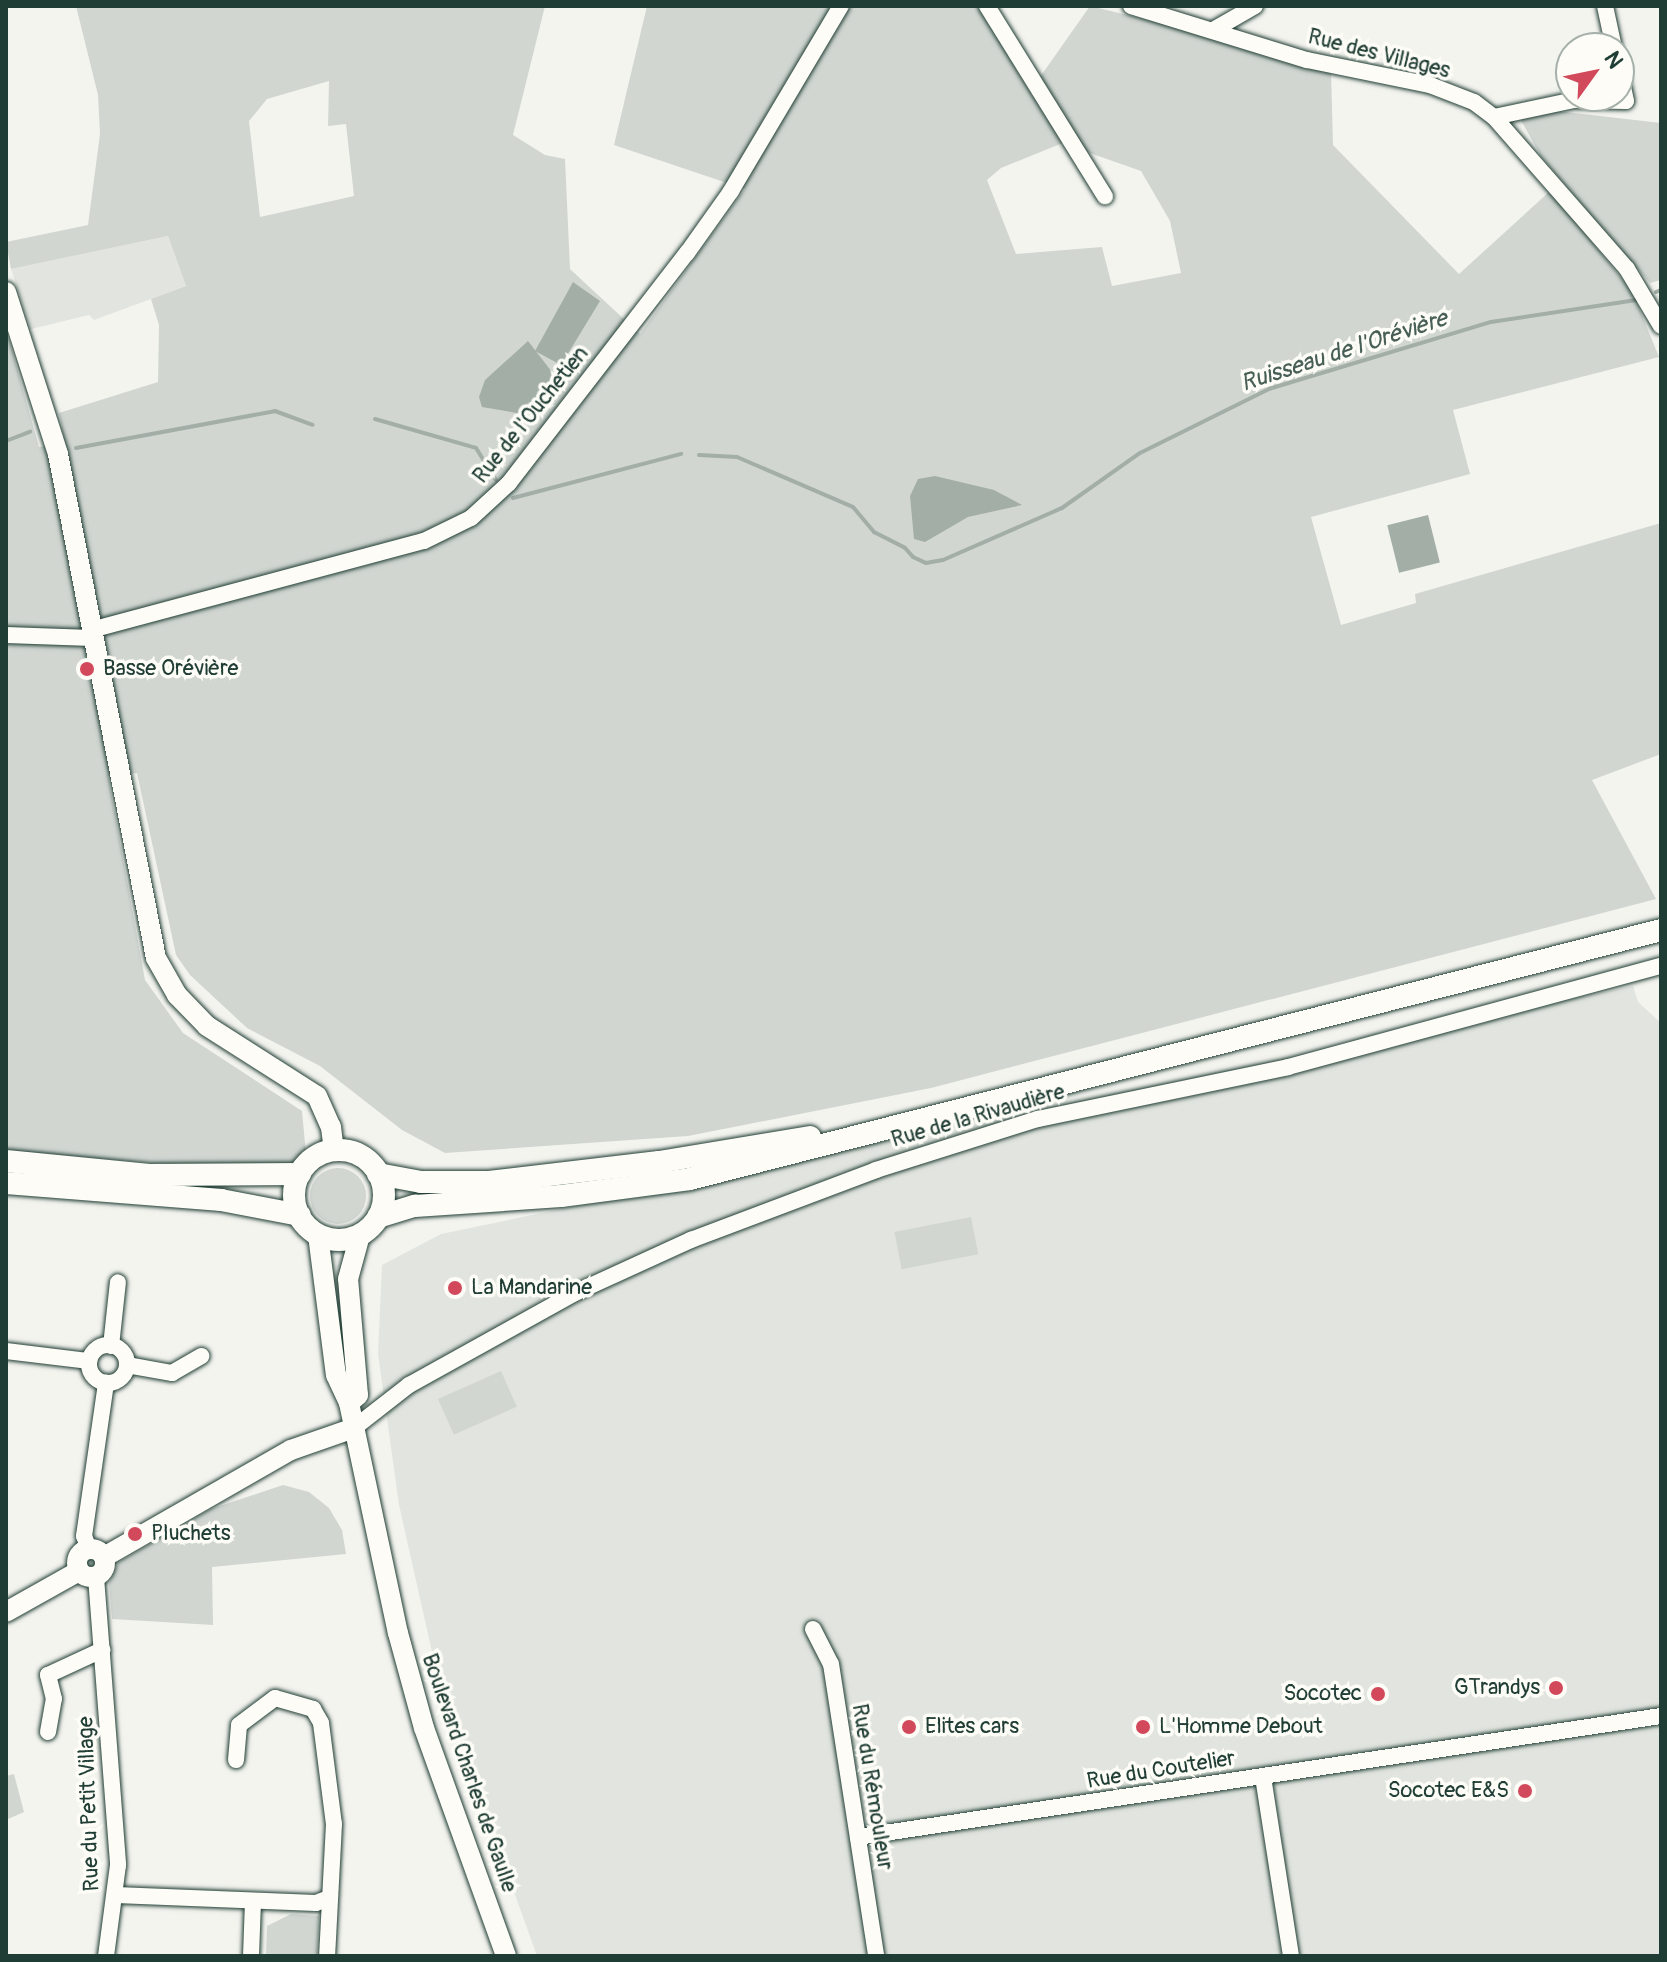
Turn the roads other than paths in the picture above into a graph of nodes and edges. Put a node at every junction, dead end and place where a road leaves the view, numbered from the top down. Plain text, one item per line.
1 (841, 6) edge
2 (987, 6) edge
3 (1131, 6) edge
4 (1255, 6) edge
5 (1605, 6) edge
6 (1215, 29) junction
7 (1611, 32) edge
8 (1555, 104) edge
9 (1494, 117) junction
10 (1105, 196) dead end
11 (6, 292) edge
12 (1661, 326) edge
13 (92, 634) junction
14 (6, 635) edge
15 (1661, 930) edge
16 (1661, 966) edge
17 (941, 1113) junction
18 (334, 1150) junction
19 (6, 1161) edge
20 (300, 1174) junction
21 (378, 1174) junction
22 (6, 1183) edge
23 (300, 1215) junction
24 (378, 1217) junction
25 (318, 1235) junction
26 (360, 1235) junction
27 (118, 1282) dead end
28 (111, 1346) junction
29 (6, 1351) edge
30 (201, 1356) dead end
31 (89, 1361) junction
32 (127, 1365) junction
33 (106, 1383) junction
34 (349, 1403) junction
35 (354, 1428) junction
36 (97, 1553) junction
37 (88, 1574) junction
38 (6, 1612) edge
39 (813, 1629) dead end
40 (102, 1650) junction
41 (1661, 1716) edge
42 (48, 1732) dead end
43 (236, 1760) dead end
44 (1263, 1777) junction
45 (858, 1837) junction
46 (116, 1895) junction
47 (329, 1898) junction
48 (253, 1902) junction
49 (106, 1956) edge
50 (251, 1956) edge
51 (327, 1956) edge
52 (506, 1956) edge
53 (876, 1956) edge
54 (1291, 1956) edge

1 - 13 street, Rue de l'Ouchetien
2 - 10 street
3 - 6 street, Rue des Villages
4 - 6 street
5 - 7 street
6 - 9 street, Rue des Villages
8 - 9 street
9 - 12 street, Rue des Villages
11 - 13 street
13 - 14 street, Rue de l'Ouchetien
13 - 18 street
15 - 17 main road
16 - 35 street, Rue de la Rivaudière
17 - 21 main road
17 - 24 main road
18 - 20 main road
18 - 21 main road
19 - 20 main road
20 - 23 main road
21 - 24 main road
22 - 23 main road
23 - 25 main road
24 - 26 main road
25 - 26 main road
25 - 34 street
26 - 34 street
27 - 28 street
28 - 31 street
28 - 32 street
29 - 31 street
30 - 32 street
31 - 33 street
32 - 33 street
33 - 36 street
34 - 35 street, Boulevard Charles de Gaulle
35 - 36 street
35 - 52 street, Boulevard Charles de Gaulle
36 - 37 street
37 - 38 street
37 - 40 street, Rue du Petit Village
39 - 45 street, Rue du Rémouleur
40 - 42 street, Rue du Petit Village
40 - 46 street, Rue du Petit Village
41 - 44 street, Rue du Coutelier
43 - 47 street
44 - 45 street, Rue du Coutelier
44 - 54 street
45 - 53 street, Rue du Rémouleur
46 - 48 street
46 - 49 street, Rue du Petit Village
47 - 48 street
47 - 51 street
48 - 50 street

